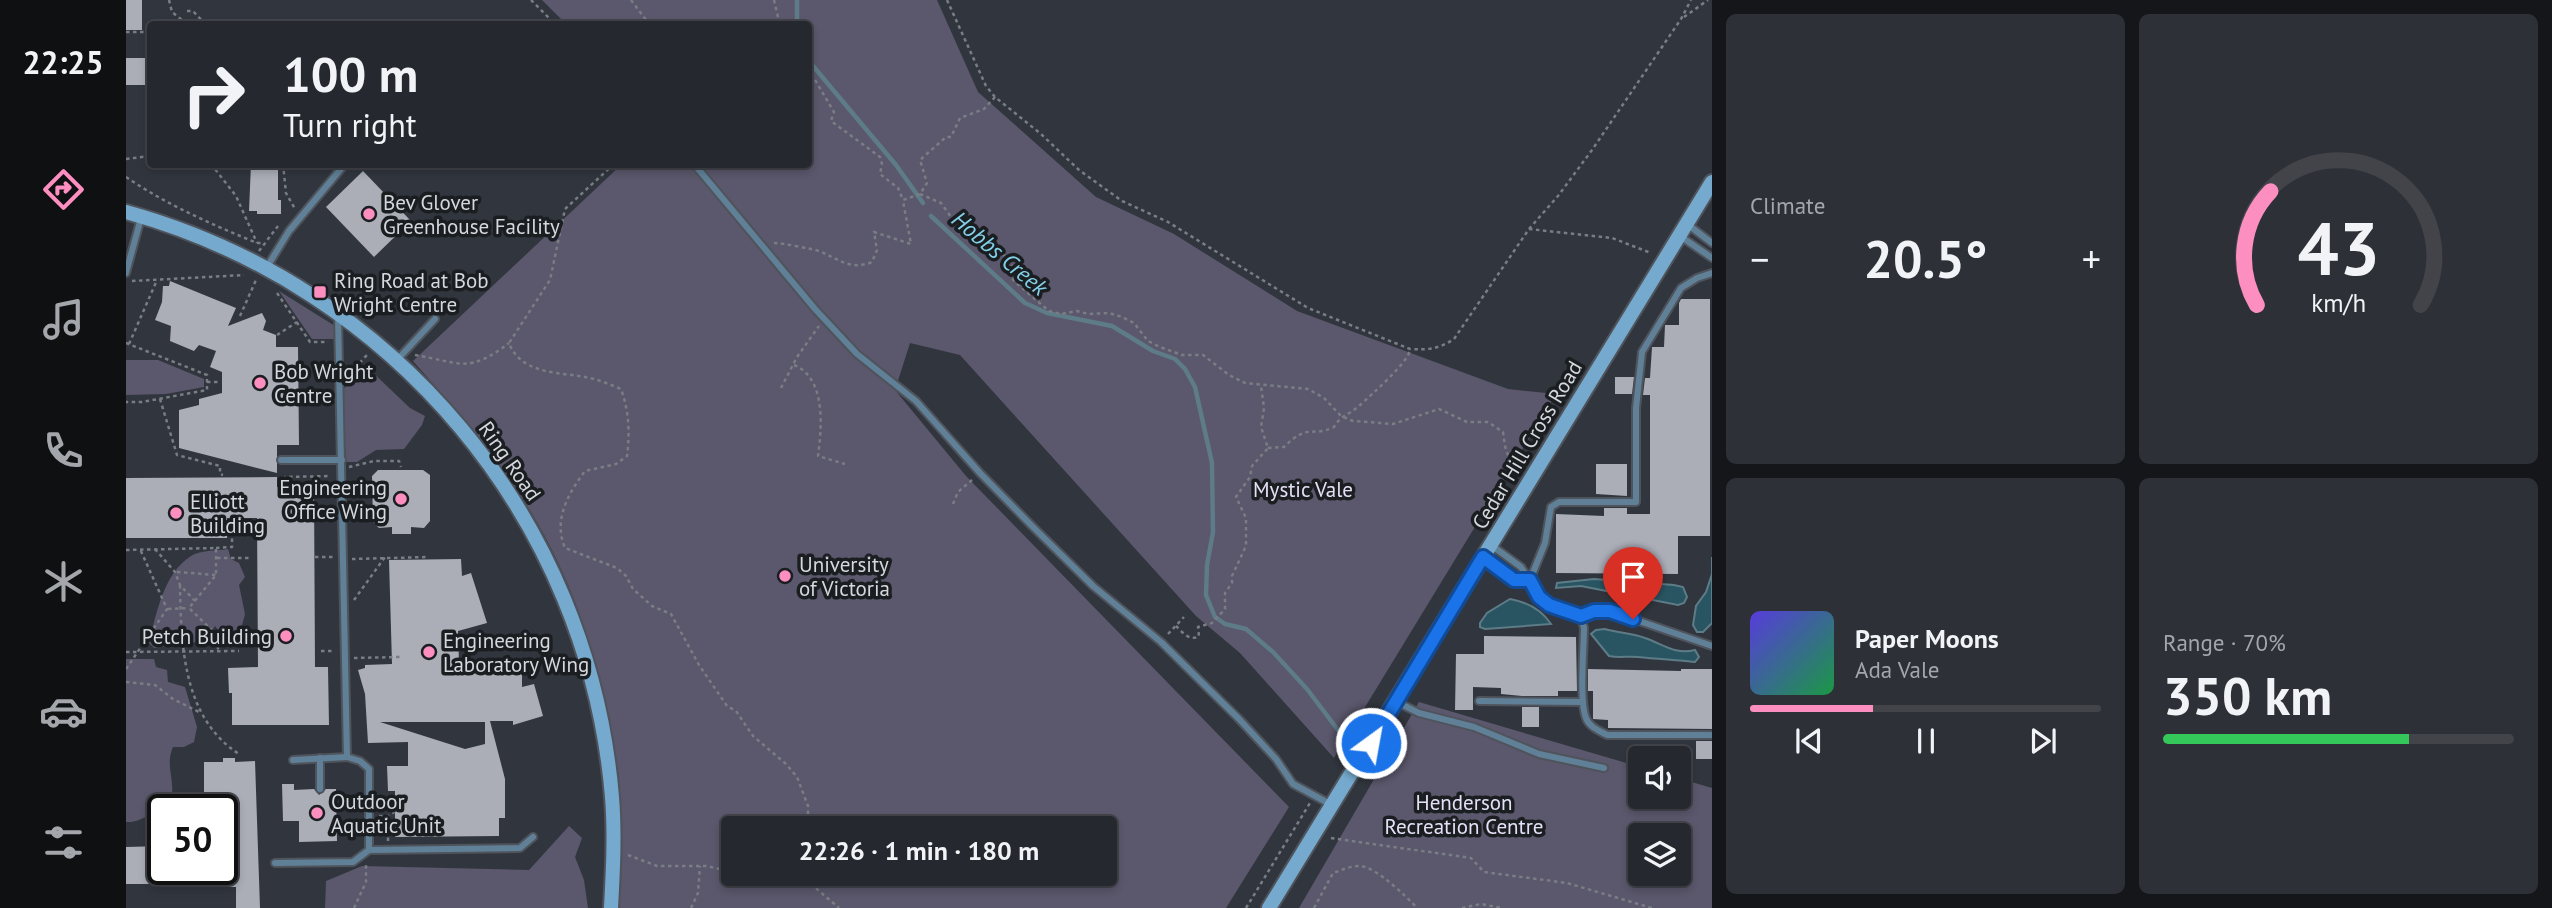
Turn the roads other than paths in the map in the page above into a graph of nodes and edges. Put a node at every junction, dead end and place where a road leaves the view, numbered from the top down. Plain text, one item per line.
1 (342, 168) edge
2 (697, 168) edge
3 (1712, 182) edge
4 (126, 212) edge
5 (142, 216) junction
6 (1683, 230) junction
7 (1712, 243) edge
8 (1712, 258) edge
9 (262, 271) junction
10 (126, 273) edge
11 (1712, 273) edge
12 (338, 311) junction
13 (435, 319) dead end
14 (401, 357) junction
15 (281, 460) dead end
16 (342, 460) junction
17 (1487, 551) junction
18 (1530, 580) junction
19 (1581, 616) junction
20 (1712, 646) edge
21 (1479, 701) dead end
22 (1397, 702) junction
23 (1583, 702) junction
24 (1712, 735) edge
25 (347, 757) junction
26 (320, 758) junction
27 (293, 760) dead end
28 (1604, 768) dead end
29 (320, 789) dead end
30 (1332, 804) junction
31 (533, 837) dead end
32 (366, 853) junction
33 (275, 863) dead end
34 (611, 908) edge
35 (1269, 908) edge

1 - 9 lane
2 - 30 lane
3 - 6 street, Cedar Hill Cross Road
4 - 5 street, Ring Road
5 - 9 street, Ring Road
5 - 10 lane
6 - 7 lane
6 - 8 lane
6 - 17 street, Cedar Hill Cross Road
9 - 12 street, Ring Road
11 - 18 lane
12 - 14 street, Ring Road
12 - 16 lane
13 - 14 lane
14 - 34 street, Ring Road
15 - 16 lane
16 - 25 lane
17 - 18 lane
17 - 18 lane
17 - 22 street, Cedar Hill Cross Road
18 - 19 lane
19 - 20 lane
19 - 23 lane
21 - 23 lane
22 - 28 lane
22 - 30 street, Cedar Hill Cross Road
23 - 24 lane
25 - 26 lane
25 - 32 lane
26 - 27 lane
26 - 29 lane
30 - 35 street, Cedar Hill Cross Road
31 - 32 lane
32 - 33 lane

